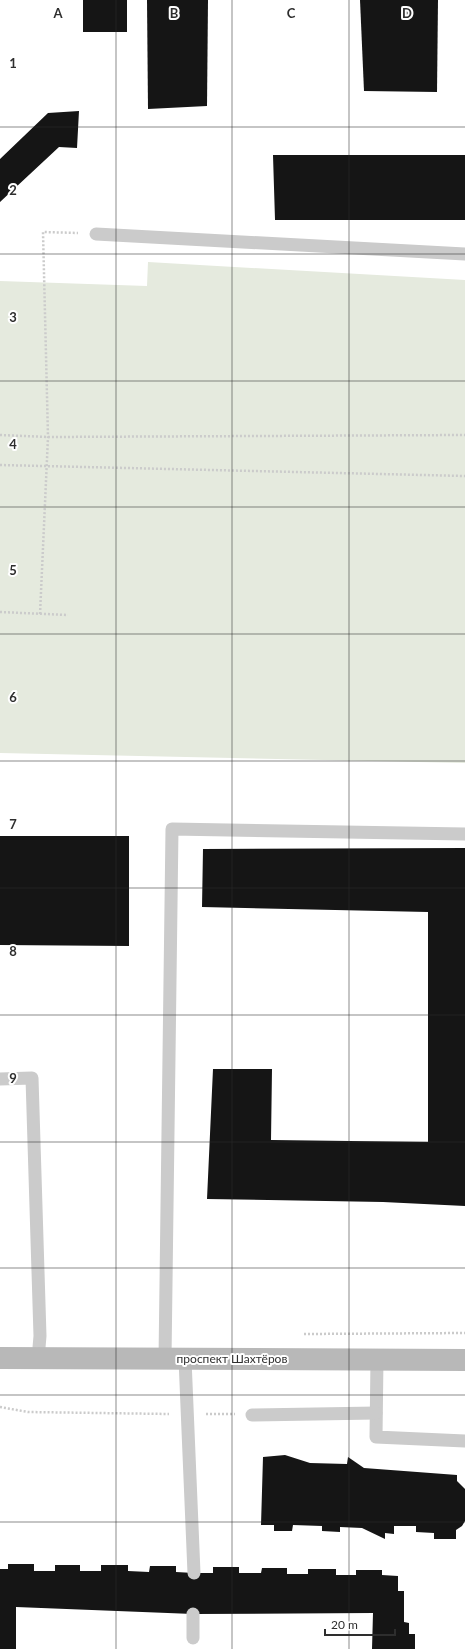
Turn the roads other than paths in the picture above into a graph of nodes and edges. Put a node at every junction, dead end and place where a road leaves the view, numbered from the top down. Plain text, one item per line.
1 (96, 234) road end
2 (465, 254) edge
3 (465, 834) edge
4 (0, 1079) edge
5 (0, 1358) edge
6 (38, 1358) junction
7 (175, 1359) junction
8 (377, 1359) junction
9 (465, 1360) edge
10 (376, 1413) junction
11 (252, 1415) road end
12 (465, 1441) edge
13 (194, 1573) dead end
14 (193, 1614) dead end
15 (193, 1638) dead end

1 - 2 lane
3 - 7 lane
4 - 6 lane
5 - 6 street, проспект Шахтёров
6 - 7 street, проспект Шахтёров
7 - 8 street, проспект Шахтёров
7 - 13 lane
8 - 9 street, проспект Шахтёров
8 - 10 lane
10 - 11 lane
10 - 12 lane
14 - 15 lane

